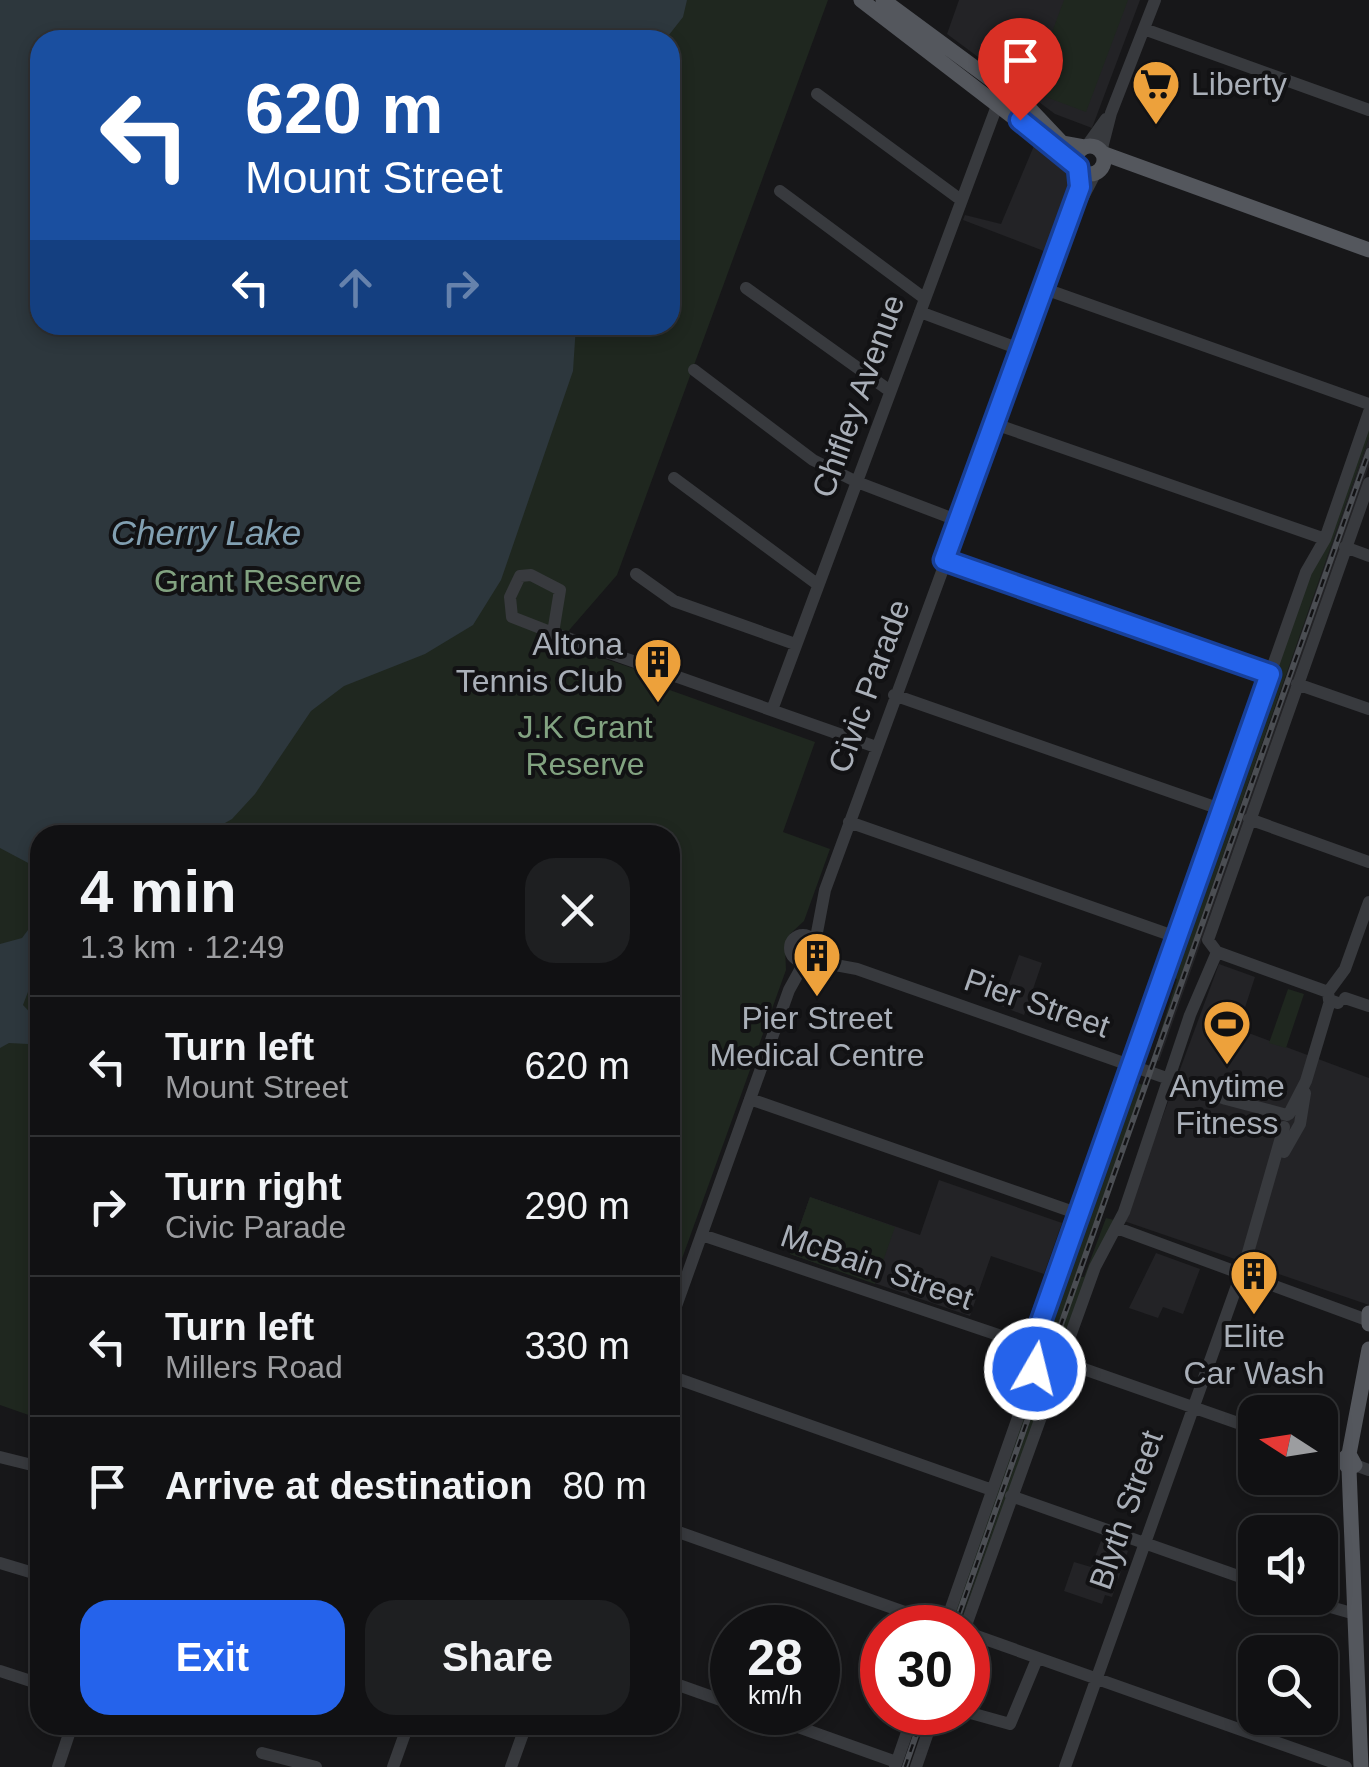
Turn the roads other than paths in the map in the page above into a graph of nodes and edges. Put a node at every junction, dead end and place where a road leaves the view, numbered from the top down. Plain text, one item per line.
1 (860, 0) edge
2 (1155, 0) edge
3 (894, 3) edge
4 (1144, 30) junction
5 (817, 94) dead end
6 (998, 103) junction
7 (1369, 110) edge
8 (1093, 150) junction
9 (1078, 168) junction
10 (1143, 171) junction
11 (1096, 172) junction
12 (780, 191) dead end
13 (961, 200) junction
14 (1076, 206) junction
15 (1369, 250) edge
16 (746, 288) dead end
17 (1045, 289) junction
18 (922, 305) junction
19 (1022, 350) junction
20 (694, 370) dead end
21 (890, 391) junction
22 (1369, 404) edge
23 (1369, 412) edge
24 (995, 424) junction
25 (674, 478) dead end
26 (856, 482) junction
27 (1369, 483) edge
28 (959, 520) junction
29 (1325, 539) junction
30 (1346, 547) junction
31 (1369, 556) edge
32 (944, 560) junction
33 (636, 574) dead end
34 (817, 584) junction
35 (552, 633) junction
36 (795, 644) junction
37 (1270, 674) junction
38 (1297, 684) junction
39 (894, 695) junction
40 (1369, 709) edge
41 (772, 710) junction
42 (876, 748) junction
43 (1223, 810) junction
44 (1249, 820) junction
45 (849, 822) junction
46 (1369, 862) edge
47 (1369, 902) edge
48 (820, 903) junction
49 (798, 937) junction
50 (1179, 938) junction
51 (815, 944) junction
52 (791, 952) junction
53 (1217, 952) junction
54 (807, 960) junction
55 (858, 969) junction
56 (788, 990) junction
57 (1336, 995) junction
58 (1369, 1006) edge
59 (1132, 1066) junction
60 (1169, 1079) junction
61 (750, 1099) junction
62 (1289, 1121) junction
63 (1079, 1214) junction
64 (1117, 1228) junction
65 (702, 1235) junction
66 (1239, 1272) junction
67 (680, 1296) edge
68 (1367, 1317) edge
69 (1034, 1348) junction
70 (1369, 1349) edge
71 (1061, 1361) junction
72 (680, 1380) edge
73 (1192, 1407) junction
74 (1238, 1423) edge
75 (0, 1457) edge
76 (30, 1464) edge
77 (1353, 1464) edge
78 (992, 1490) junction
79 (1011, 1496) junction
80 (680, 1533) edge
81 (1144, 1543) junction
82 (0, 1563) edge
83 (30, 1572) edge
84 (1238, 1576) edge
85 (882, 1605) edge
86 (952, 1605) edge
87 (974, 1605) edge
88 (1338, 1609) edge
89 (1355, 1614) junction
90 (990, 1639) edge
91 (1037, 1658) junction
92 (0, 1671) edge
93 (1096, 1679) junction
94 (30, 1681) edge
95 (680, 1686) edge
96 (710, 1696) edge
97 (990, 1718) edge
98 (69, 1735) edge
99 (404, 1735) edge
100 (522, 1735) edge
101 (817, 1735) edge
102 (906, 1735) edge
103 (927, 1735) edge
104 (262, 1753) dead end
105 (895, 1764) edge
106 (58, 1767) edge
107 (316, 1767) edge
108 (393, 1767) edge
109 (511, 1767) edge
110 (916, 1767) edge
111 (1065, 1767) edge
112 (1346, 1767) edge
113 (1361, 1767) edge

1 - 6 main road
2 - 4 street
3 - 8 main road
4 - 7 street
4 - 8 street
5 - 13 street
6 - 9 main road
6 - 13 street, Chifley Avenue
8 - 9 main road
8 - 10 main road
8 - 11 main road
9 - 11 main road
9 - 14 street, Civic Parade
10 - 11 main road
10 - 15 main road
11 - 14 street, Civic Parade
12 - 18 street
13 - 18 street, Chifley Avenue
14 - 17 street, Civic Parade
16 - 21 street
17 - 19 street, Civic Parade
17 - 22 street
18 - 19 street
18 - 21 street, Chifley Avenue
19 - 24 street, Civic Parade
20 - 26 street
21 - 26 street, Chifley Avenue
23 - 29 street
24 - 28 street, Civic Parade
24 - 29 street
25 - 34 street
26 - 28 street
26 - 34 street, Chifley Avenue
27 - 30 street
28 - 32 street, Civic Parade
29 - 37 street
30 - 31 street
30 - 38 street
32 - 37 street
32 - 39 street, Civic Parade
33 - 36 street
34 - 36 street, Chifley Avenue
35 - 35 street
35 - 41 street
36 - 41 street, Chifley Avenue
37 - 43 street
38 - 40 street
38 - 44 street
39 - 42 street, Civic Parade
39 - 43 street
41 - 42 street
42 - 45 street, Civic Parade
43 - 50 street
44 - 46 street
44 - 53 street
45 - 48 street, Civic Parade
45 - 50 street
47 - 57 street, Blyth Street
48 - 49 street, Civic Parade
48 - 51 street, Civic Parade
49 - 51 street, Pier Street
49 - 52 street, Civic Parade
50 - 59 street
51 - 54 street
51 - 55 street, Pier Street
52 - 54 street
52 - 56 street
53 - 57 street
53 - 60 street
54 - 55 street, Pier Street
54 - 56 street
55 - 59 street, Pier Street
56 - 61 street
57 - 58 street
57 - 62 street, Blyth Street
59 - 60 street, Pier Street
59 - 63 street
60 - 62 street, Pier Street
60 - 64 street
61 - 63 street
61 - 65 street
62 - 66 street, Blyth Street
63 - 69 street
64 - 66 street
64 - 71 street
65 - 67 street
65 - 69 street, McBain Street
66 - 68 street
66 - 73 street, Blyth Street
69 - 78 street
70 - 77 main road
71 - 73 street
71 - 79 street
72 - 78 street
73 - 74 street
73 - 81 street, Blyth Street
75 - 76 street
77 - 89 main road
78 - 86 street
79 - 81 street
79 - 87 street
80 - 85 street
81 - 84 street
81 - 93 street, Blyth Street
82 - 83 street
88 - 89 street
89 - 113 main road
90 - 91 street
91 - 93 street
91 - 97 street
92 - 94 street
93 - 111 street, Blyth Street
93 - 112 street
95 - 96 street
98 - 106 street
99 - 108 street
100 - 109 street
101 - 105 street
102 - 105 street
103 - 110 street
104 - 107 street

